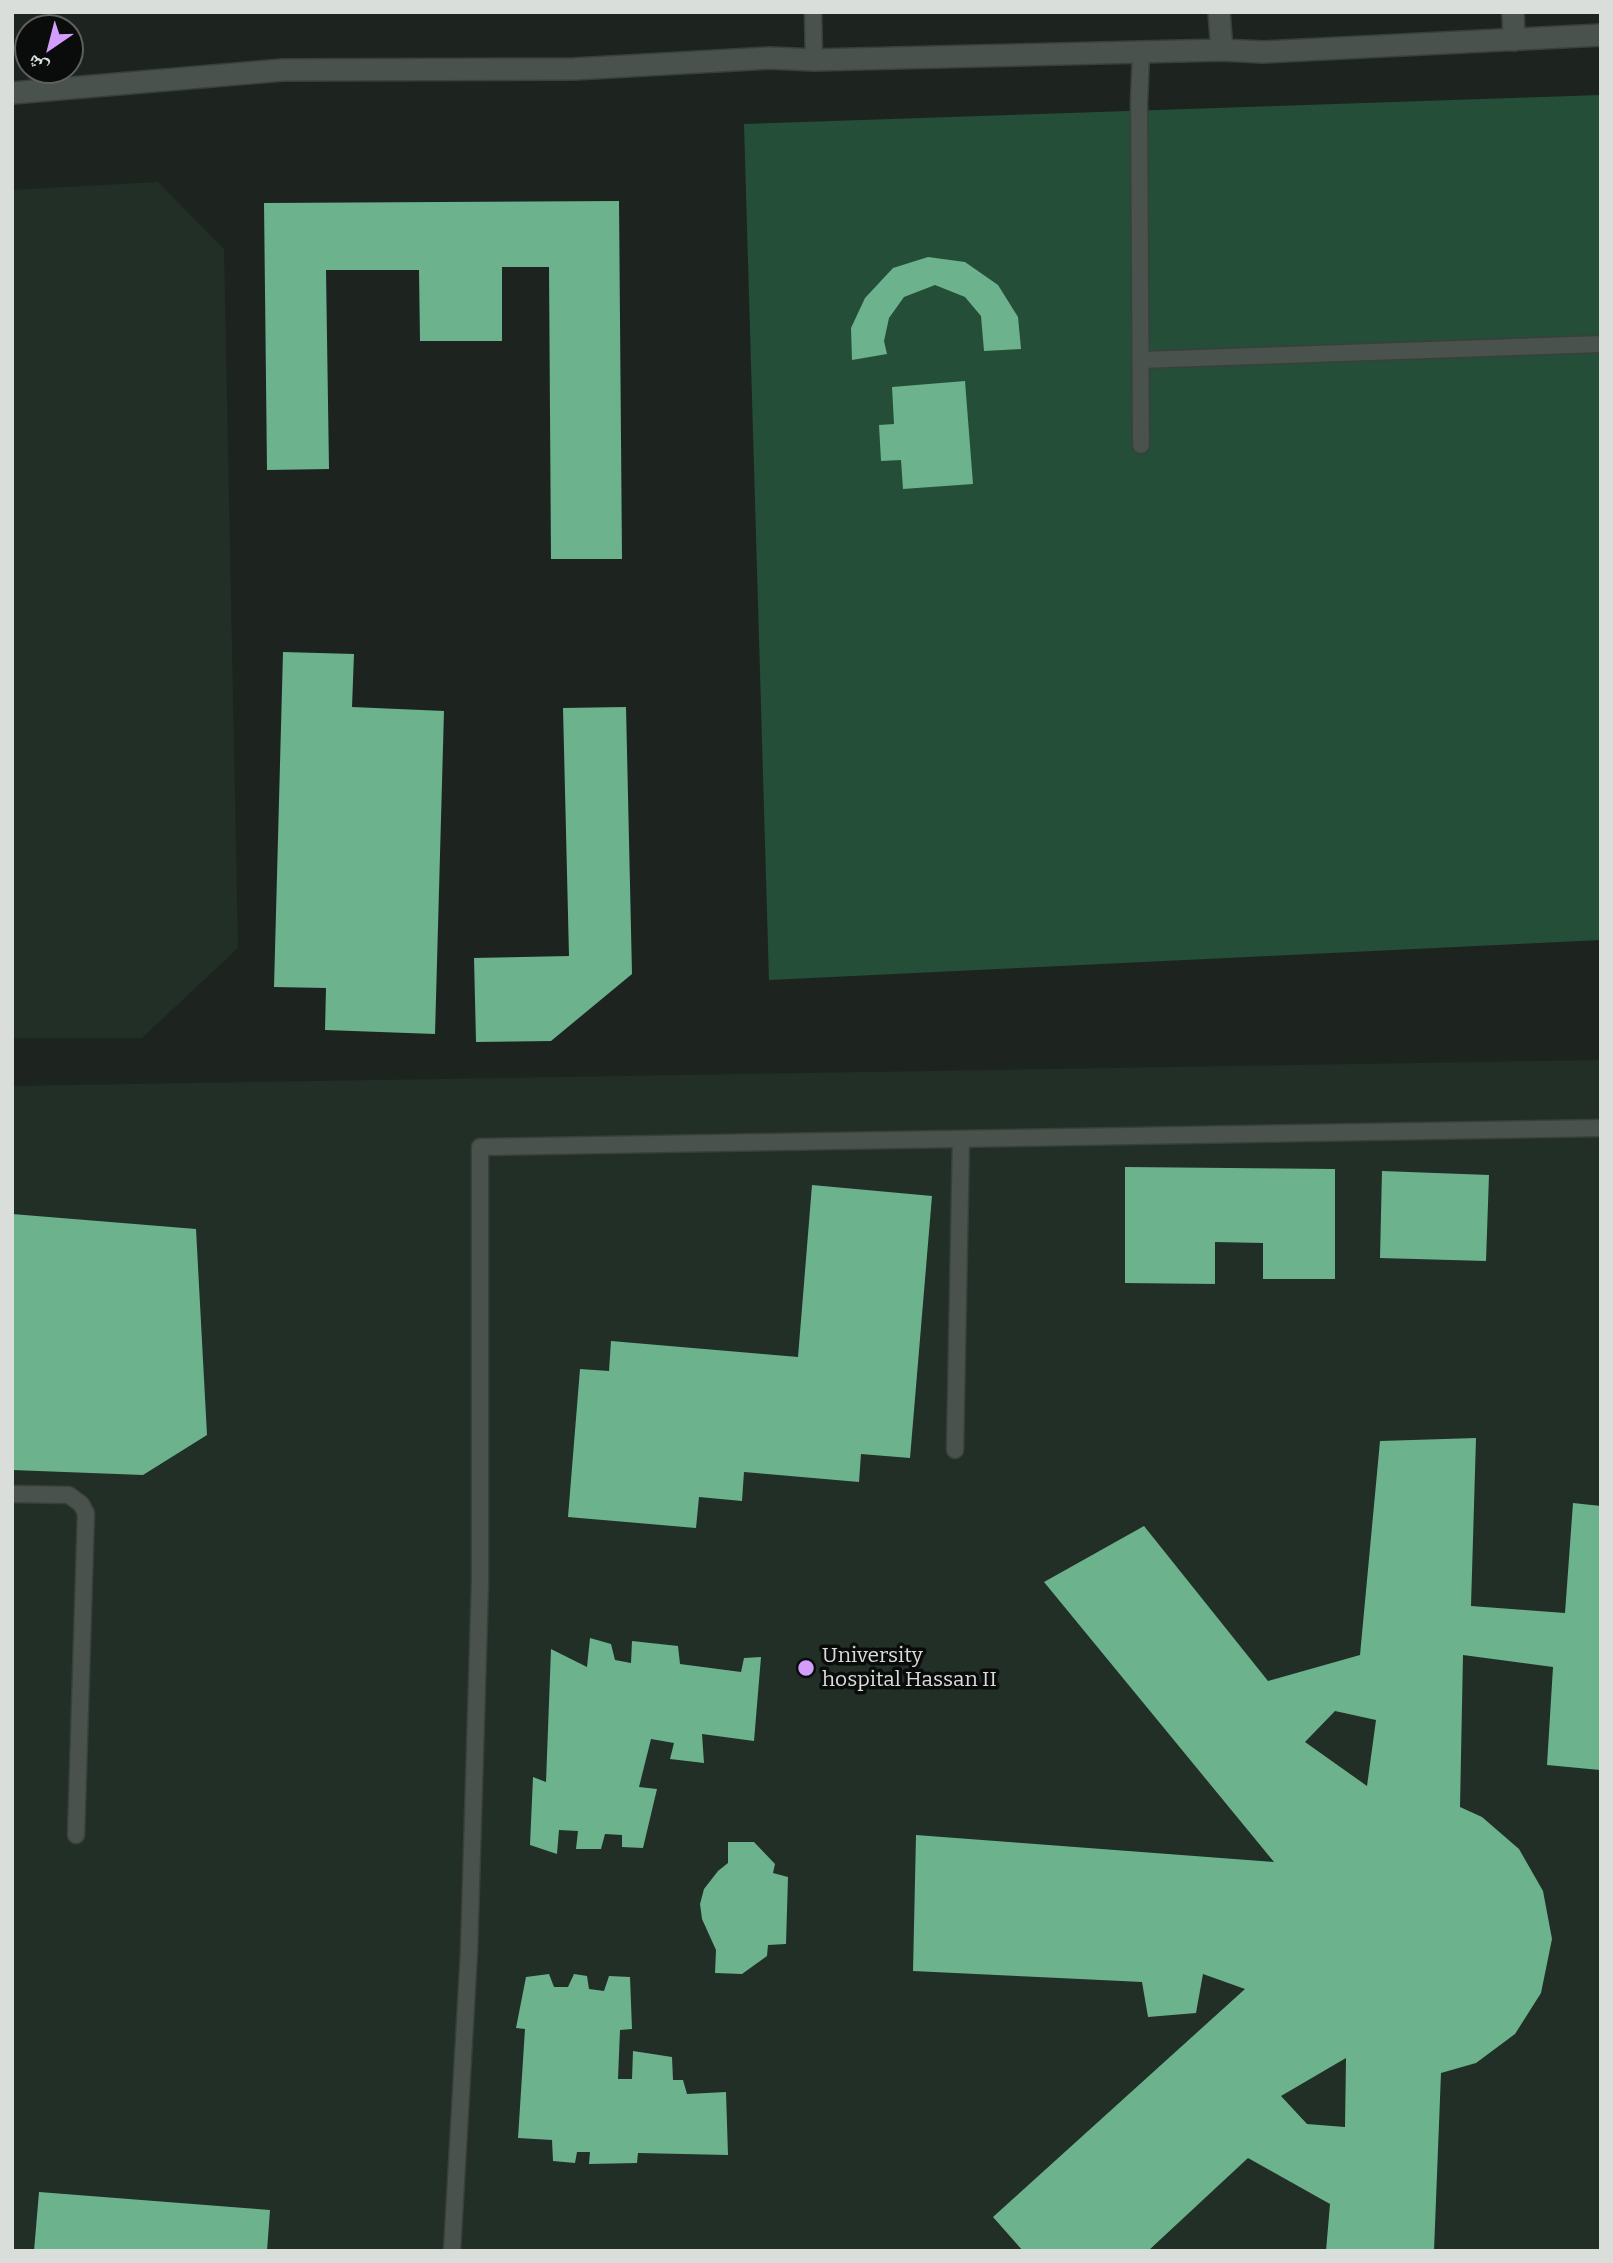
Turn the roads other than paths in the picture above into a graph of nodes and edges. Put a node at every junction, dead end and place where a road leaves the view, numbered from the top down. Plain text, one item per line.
1 (813, 12) edge
2 (1219, 12) edge
3 (1513, 12) edge
4 (1601, 35) edge
5 (1514, 40) junction
6 (1222, 50) junction
7 (1141, 54) junction
8 (814, 60) junction
9 (12, 93) edge
10 (1601, 344) edge
11 (1141, 360) junction
12 (1141, 445) dead end
13 (1601, 1128) edge
14 (961, 1139) junction
15 (955, 1450) dead end
16 (12, 1494) edge
17 (76, 1835) dead end
18 (452, 2251) edge

1 - 8 lane
2 - 6 street
3 - 5 street
4 - 5 street
5 - 6 street
6 - 7 street
7 - 8 street
7 - 11 lane
8 - 9 street
10 - 11 lane
11 - 12 lane
13 - 14 lane
14 - 15 lane
14 - 18 lane
16 - 17 lane

